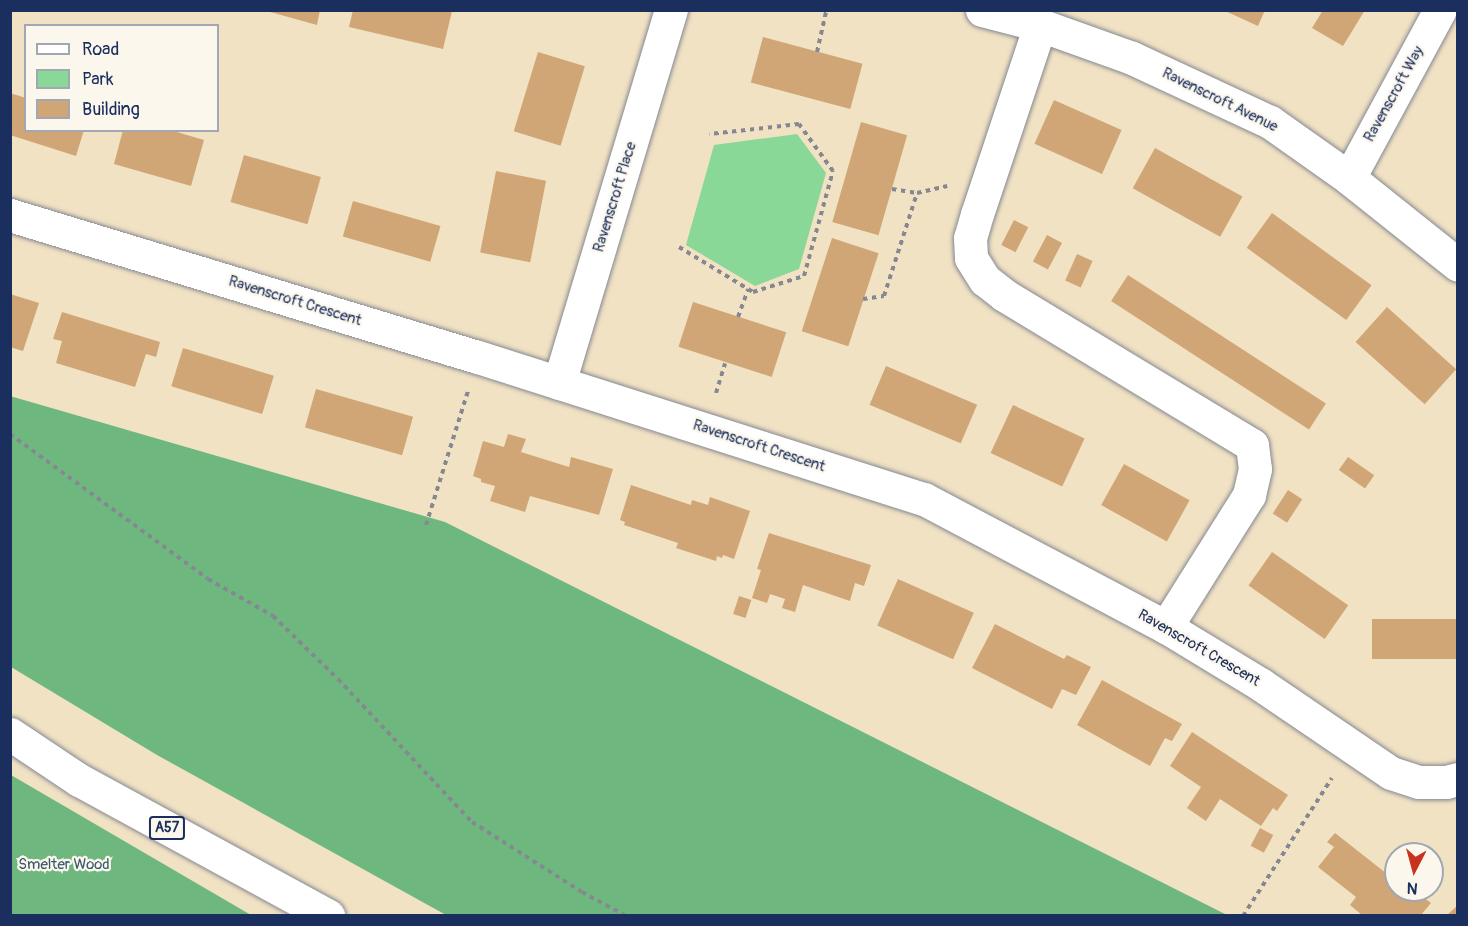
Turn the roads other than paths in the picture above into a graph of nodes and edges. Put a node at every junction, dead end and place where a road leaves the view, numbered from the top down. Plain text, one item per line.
1 (671, 10) edge
2 (982, 10) edge
3 (1440, 10) edge
4 (1040, 25) junction
5 (1349, 178) junction
6 (10, 215) edge
7 (1458, 265) edge
8 (559, 383) junction
9 (1166, 627) junction
10 (10, 734) edge
11 (1458, 778) edge
12 (328, 915) edge

1 - 8 main road, Ravenscroft Place
2 - 4 main road, Ravenscroft Avenue
3 - 5 main road, Ravenscroft Way
4 - 5 main road, Ravenscroft Avenue
4 - 9 main road
5 - 7 main road, Ravenscroft Avenue
6 - 8 main road, Ravenscroft Crescent
8 - 9 main road, Ravenscroft Crescent
9 - 11 main road, Ravenscroft Crescent
10 - 12 main road, A57

